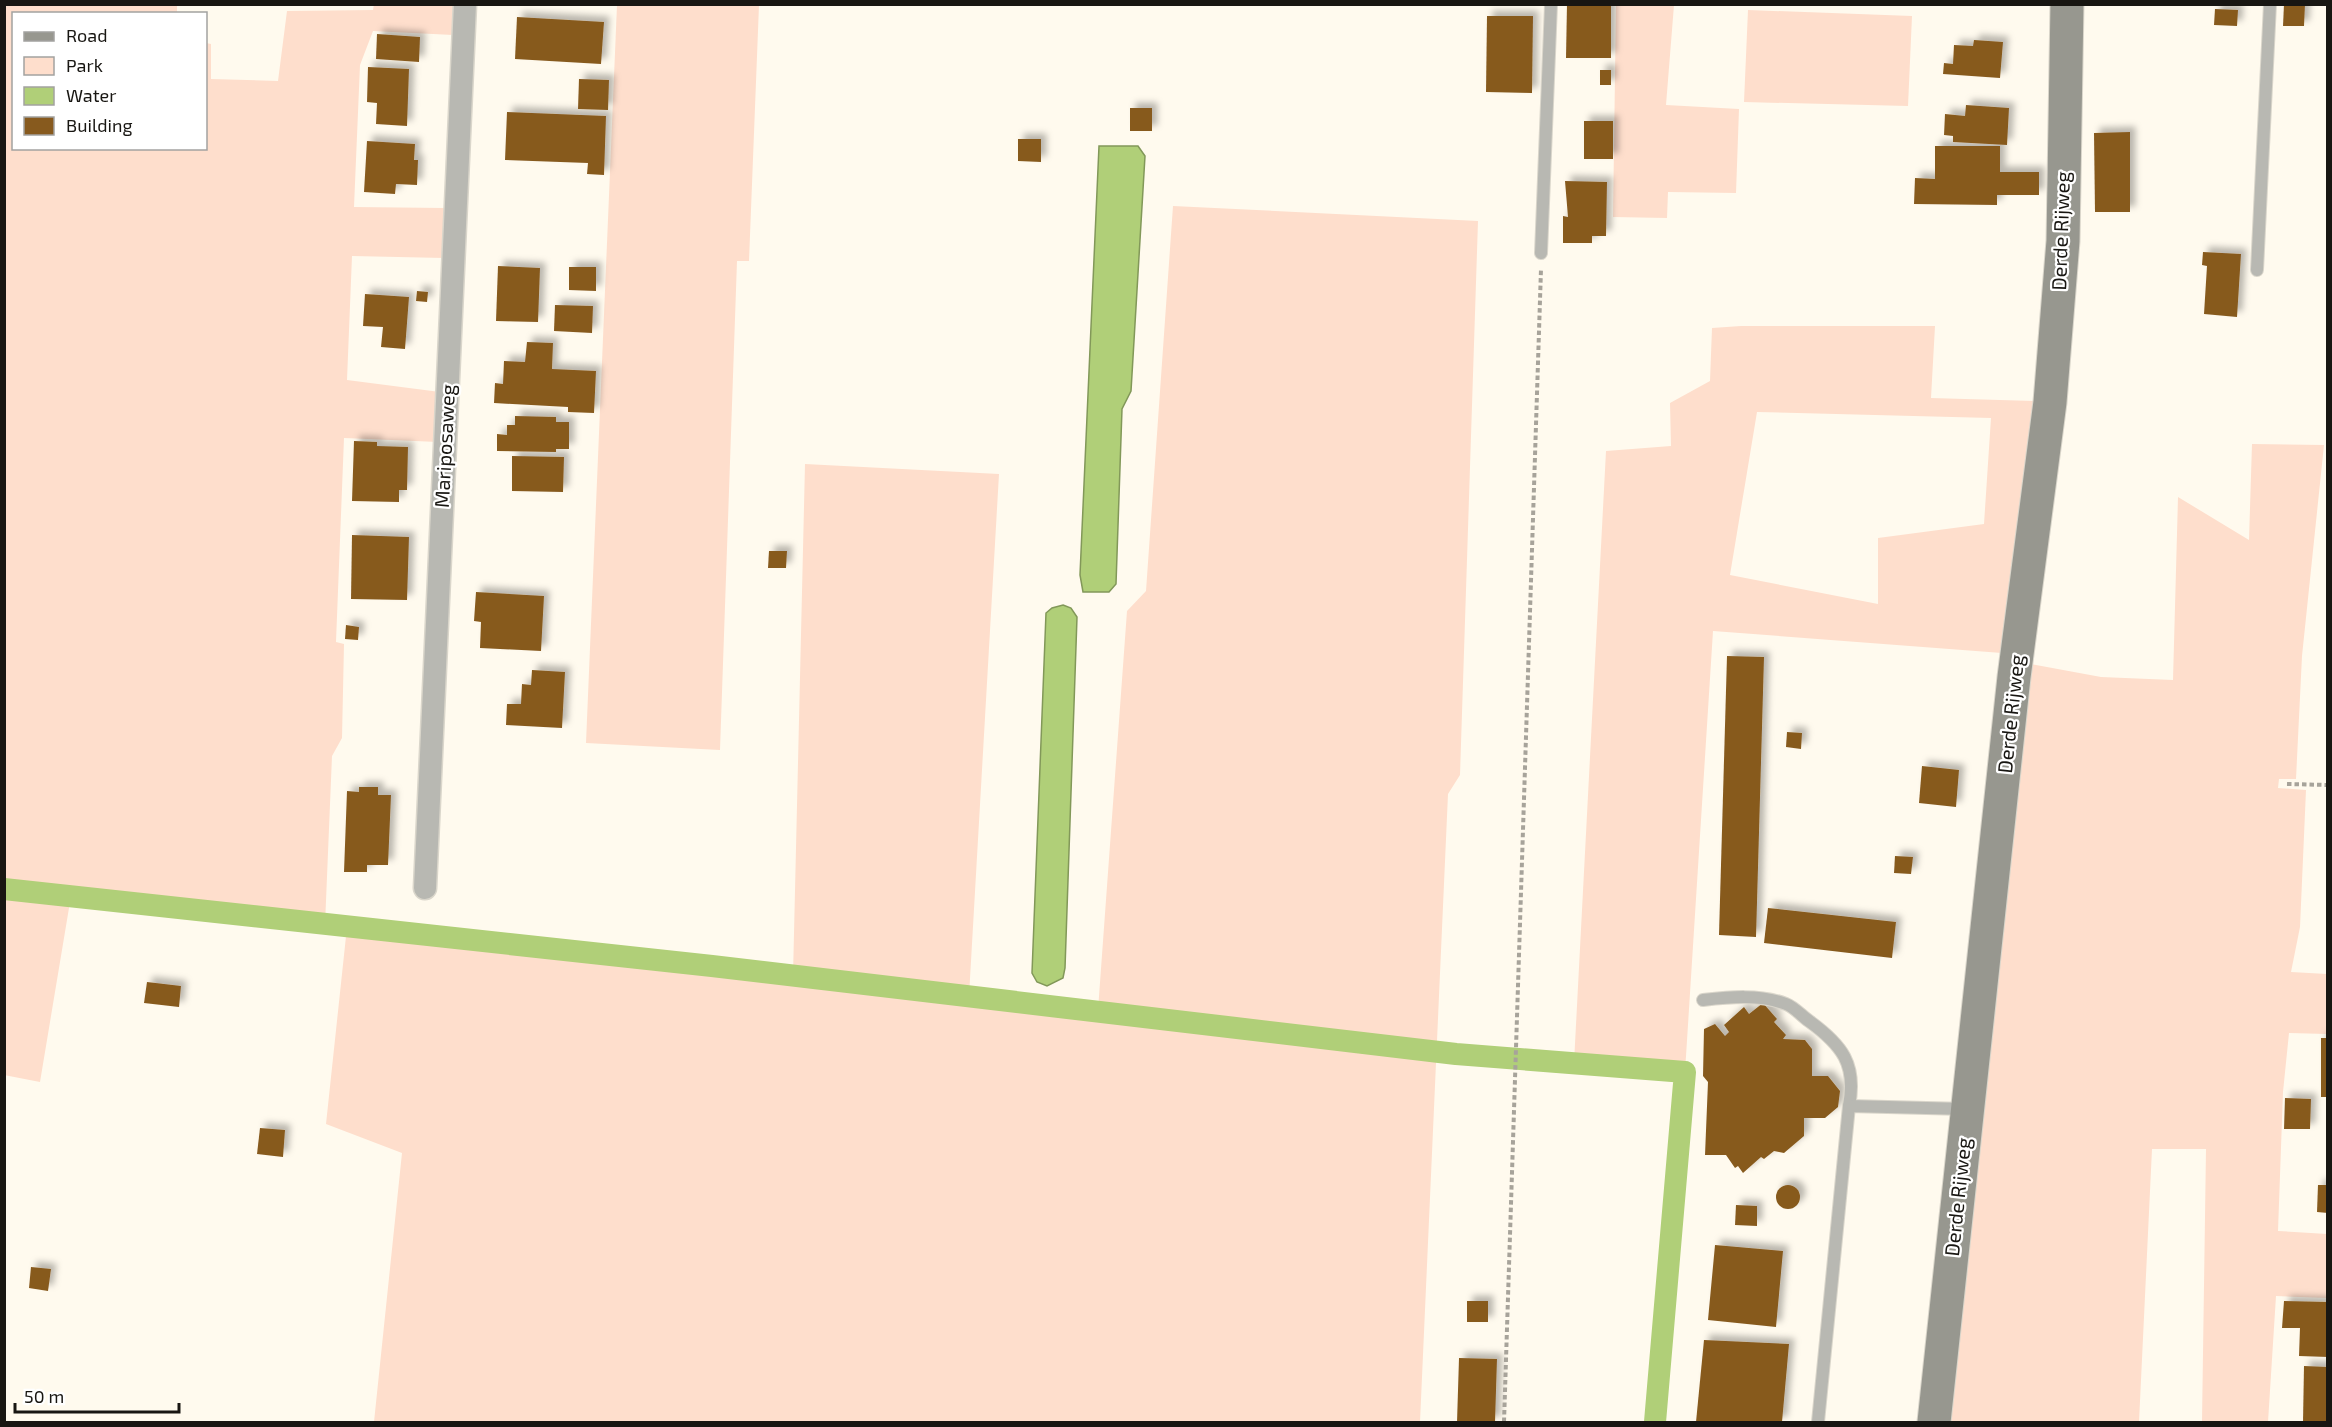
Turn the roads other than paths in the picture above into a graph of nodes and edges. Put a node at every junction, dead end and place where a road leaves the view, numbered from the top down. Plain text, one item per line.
1 (465, 4) edge
2 (1551, 4) edge
3 (2067, 4) edge
4 (2270, 4) edge
5 (1541, 253) road end
6 (2257, 270) dead end
7 (425, 888) dead end
8 (1703, 1000) dead end
9 (1849, 1106) junction
10 (1968, 1109) junction
11 (1818, 1422) edge
12 (1934, 1422) edge

1 - 7 street, Mariposaweg
2 - 5 lane
3 - 10 street, Derde Rijweg
4 - 6 lane
8 - 9 lane
9 - 10 lane
9 - 11 lane
10 - 12 street, Derde Rijweg

